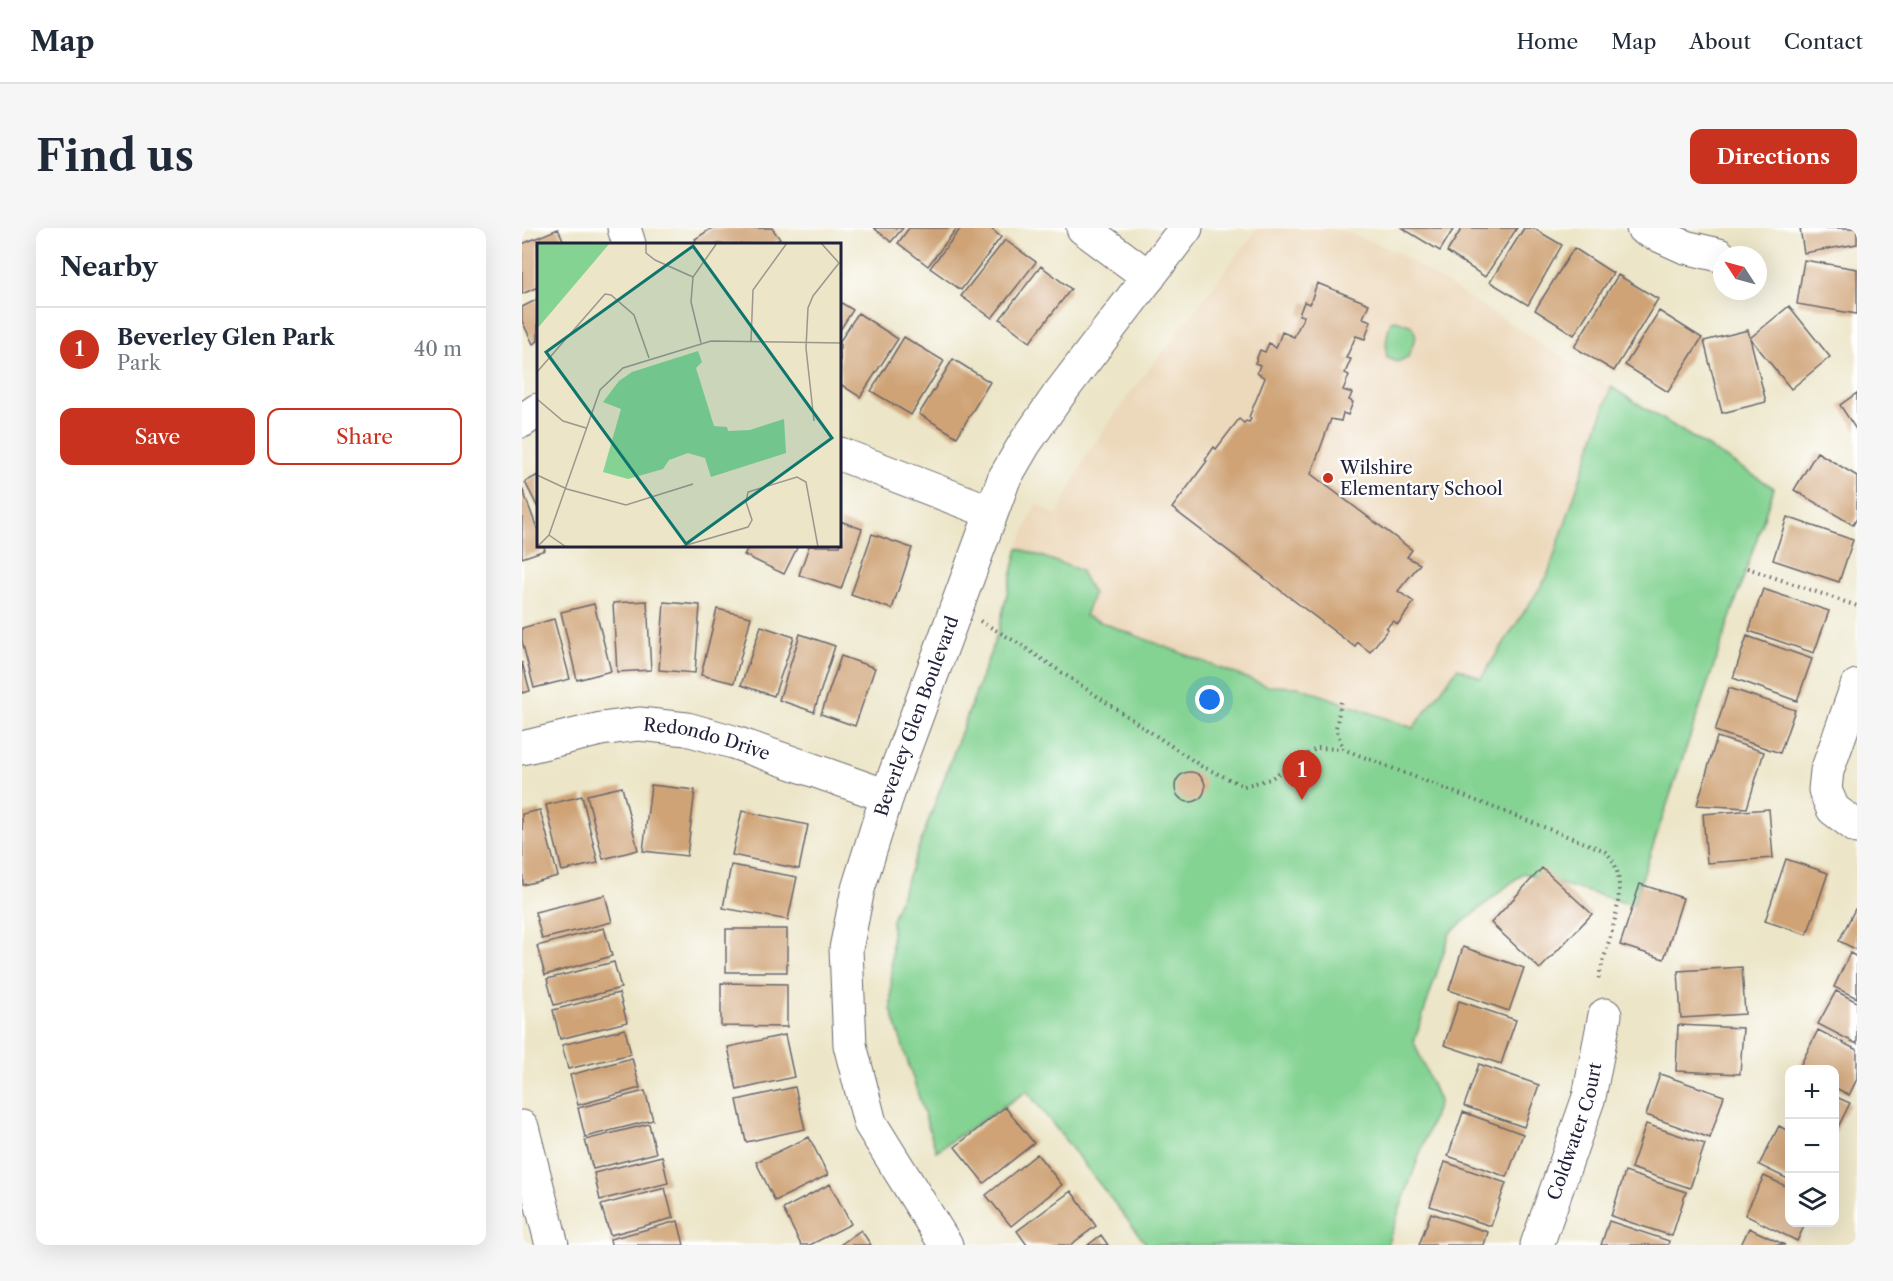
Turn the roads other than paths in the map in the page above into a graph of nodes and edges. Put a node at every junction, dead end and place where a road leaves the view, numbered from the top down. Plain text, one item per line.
1 (624, 228) edge
2 (1083, 228) edge
3 (1186, 228) edge
4 (1644, 228) edge
5 (629, 243) edge
6 (1713, 254) edge
7 (1149, 277) junction
8 (537, 411) edge
9 (522, 420) edge
10 (842, 455) edge
11 (991, 512) junction
12 (1857, 686) edge
13 (522, 748) edge
14 (887, 796) junction
15 (1857, 827) edge
16 (1605, 1015) dead end
17 (522, 1127) edge
18 (552, 1245) edge
19 (946, 1245) edge
20 (1537, 1245) edge

1 - 5 street
2 - 7 street
3 - 7 street, Beverley Glen Boulevard
4 - 6 street
7 - 11 street, Beverley Glen Boulevard
8 - 9 street
10 - 11 street
11 - 14 street, Beverley Glen Boulevard
12 - 15 street
13 - 14 street, Redondo Drive
14 - 19 street, Beverley Glen Boulevard
16 - 20 street, Coldwater Court
17 - 18 street

